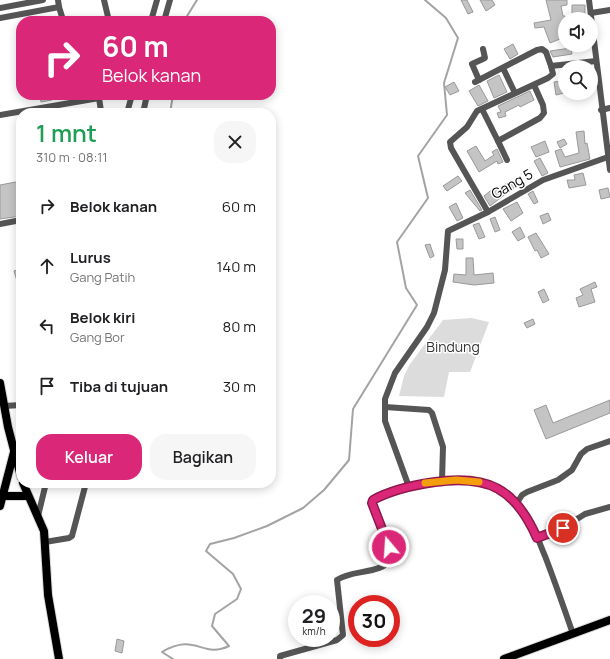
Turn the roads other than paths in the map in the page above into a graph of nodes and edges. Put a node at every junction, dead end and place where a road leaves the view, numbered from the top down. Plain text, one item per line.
1 (43, 0) edge
2 (58, 0) edge
3 (104, 0) edge
4 (157, 0) edge
5 (170, 0) edge
6 (589, 0) edge
7 (16, 5) junction
8 (60, 7) junction
9 (0, 8) edge
10 (610, 10) edge
11 (591, 12) edge
12 (597, 12) edge
13 (18, 15) junction
14 (62, 16) edge
15 (108, 16) edge
16 (152, 16) edge
17 (165, 16) edge
18 (0, 18) edge
19 (483, 49) dead end
20 (558, 65) edge
21 (552, 66) junction
22 (503, 68) junction
23 (598, 81) edge
24 (534, 85) junction
25 (515, 93) junction
26 (78, 100) edge
27 (36, 108) edge
28 (610, 108) edge
29 (482, 109) junction
30 (601, 110) junction
31 (16, 112) edge
32 (0, 115) edge
33 (498, 141) junction
34 (608, 157) junction
35 (507, 160) dead end
36 (610, 170) edge
37 (488, 212) junction
38 (16, 221) edge
39 (0, 224) edge
40 (0, 383) edge
41 (16, 405) edge
42 (4, 406) junction
43 (385, 407) junction
44 (610, 441) edge
45 (14, 451) junction
46 (16, 458) edge
47 (442, 481) junction
48 (409, 487) junction
49 (25, 488) edge
50 (45, 488) edge
51 (85, 488) edge
52 (3, 496) junction
53 (27, 496) junction
54 (517, 503) junction
55 (0, 506) edge
56 (610, 507) edge
57 (38, 516) junction
58 (537, 538) junction
59 (45, 542) junction
60 (610, 620) edge
61 (573, 634) junction
62 (58, 655) edge
63 (53, 659) edge
64 (280, 659) edge
65 (504, 659) edge

1 - 7 street
2 - 8 street
3 - 15 street
4 - 16 street
5 - 17 street
6 - 11 street
7 - 9 street
7 - 13 street
8 - 13 street
8 - 14 street
10 - 12 street
13 - 18 street
19 - 22 street
20 - 21 street
21 - 22 street
21 - 24 street
22 - 25 street
23 - 30 street
24 - 25 street
24 - 33 street
25 - 29 street
26 - 27 street
28 - 30 street
29 - 33 street
29 - 37 street
30 - 34 street
31 - 32 street
33 - 35 street
34 - 36 street
34 - 37 street, Gang 5
37 - 43 street, Gang 5
38 - 39 street
40 - 42 main road
41 - 42 street
42 - 45 main road
43 - 47 street
43 - 48 street
44 - 54 street
45 - 46 main road
45 - 52 main road
47 - 48 street
47 - 54 street
48 - 64 street
49 - 53 main road
50 - 57 street
51 - 59 street
52 - 53 main road
52 - 55 main road
53 - 57 main road
54 - 58 street
56 - 58 street
57 - 59 main road
58 - 61 street
59 - 62 main road
60 - 61 main road
61 - 65 main road
62 - 63 main road

